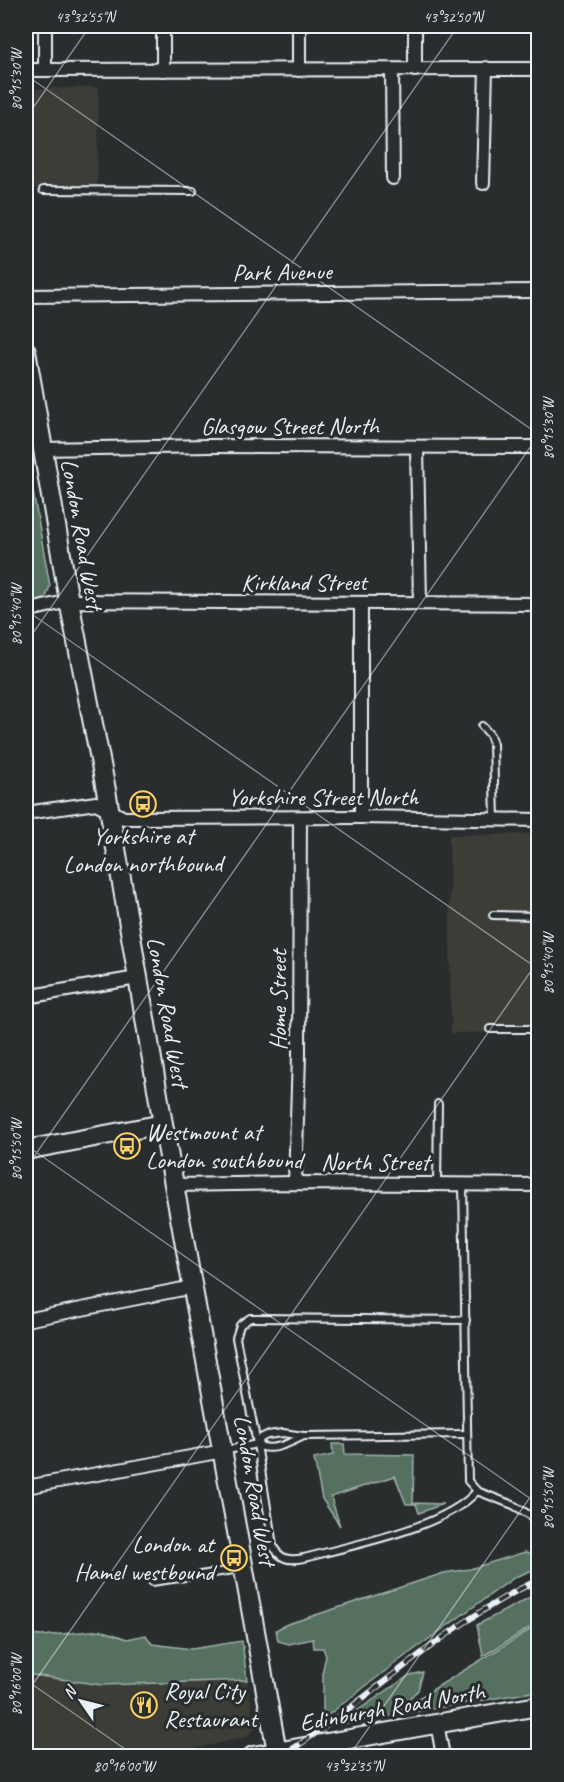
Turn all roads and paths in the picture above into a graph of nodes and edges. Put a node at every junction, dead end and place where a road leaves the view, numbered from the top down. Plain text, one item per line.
1 (45, 26) edge
2 (163, 26) edge
3 (299, 26) edge
4 (415, 26) edge
5 (486, 68) junction
6 (45, 69) junction
7 (538, 69) edge
8 (26, 70) edge
9 (164, 70) junction
10 (299, 70) junction
11 (392, 70) junction
12 (415, 70) junction
13 (393, 178) dead end
14 (483, 183) dead end
15 (43, 190) dead end
16 (193, 191) dead end
17 (538, 291) edge
18 (26, 296) edge
19 (26, 351) edge
20 (417, 447) junction
21 (538, 447) edge
22 (42, 449) junction
23 (69, 601) junction
24 (361, 603) junction
25 (420, 603) junction
26 (538, 604) edge
27 (26, 610) edge
28 (482, 726) dead end
29 (109, 809) junction
30 (26, 813) edge
31 (361, 817) junction
32 (300, 818) junction
33 (495, 819) junction
34 (538, 820) edge
35 (493, 915) dead end
36 (538, 916) edge
37 (137, 978) junction
38 (26, 997) edge
39 (490, 1029) dead end
40 (538, 1029) edge
41 (438, 1104) dead end
42 (163, 1124) junction
43 (26, 1150) edge
44 (295, 1183) junction
45 (437, 1183) junction
46 (464, 1184) junction
47 (176, 1185) junction
48 (538, 1185) edge
49 (193, 1287) junction
50 (26, 1320) edge
51 (466, 1320) junction
52 (467, 1434) junction
53 (304, 1436) junction
54 (257, 1444) junction
55 (223, 1451) junction
56 (26, 1487) edge
57 (477, 1491) junction
58 (538, 1520) edge
59 (244, 1568) junction
60 (152, 1582) dead end
61 (538, 1706) edge
62 (437, 1723) junction
63 (309, 1751) edge
64 (277, 1752) junction
65 (253, 1756) edge
66 (443, 1756) edge

1 - 6 street
2 - 9 street
3 - 10 street
4 - 12 street
5 - 7 street
5 - 12 street
5 - 14 street
6 - 8 street
6 - 9 street
9 - 10 street
10 - 11 street
11 - 12 street
11 - 13 street
15 - 16 lane
17 - 18 street, Park Avenue
19 - 22 street, London Road West
20 - 21 street, Glasgow Street North
20 - 22 street, Glasgow Street North
20 - 25 street
22 - 23 street, London Road West
23 - 24 street, Kirkland Street
23 - 27 street, Kirkland Street
23 - 29 street, London Road West
24 - 25 street, Kirkland Street
24 - 31 street
25 - 26 street, Kirkland Street
28 - 33 lane
29 - 30 street, Yorkshire Street North
29 - 32 street, Yorkshire Street North
29 - 37 street, London Road West
31 - 32 street, Yorkshire Street North
31 - 33 street, Yorkshire Street North
32 - 44 street, Home Street
33 - 34 street, Yorkshire Street North
35 - 36 lane
37 - 38 street
37 - 42 street, London Road West
39 - 40 lane
41 - 45 lane
42 - 43 street
42 - 47 street, London Road West
44 - 45 street, North Street
44 - 47 street, North Street
45 - 46 street, North Street
46 - 48 street, North Street
46 - 51 lane
47 - 49 street, London Road West
49 - 50 street
49 - 55 street, London Road West
51 - 52 lane
51 - 54 lane
52 - 53 lane
52 - 57 lane
53 - 54 lane
53 - 54 lane
54 - 55 lane
54 - 57 lane
55 - 56 street
55 - 59 street, London Road West
57 - 58 lane
59 - 60 lane
59 - 64 street, London Road West
61 - 62 street, Edinburgh Road North
62 - 63 street, Edinburgh Road North
62 - 66 street
63 - 64 street, Edinburgh Road North
64 - 65 street, Edinburgh Road North

